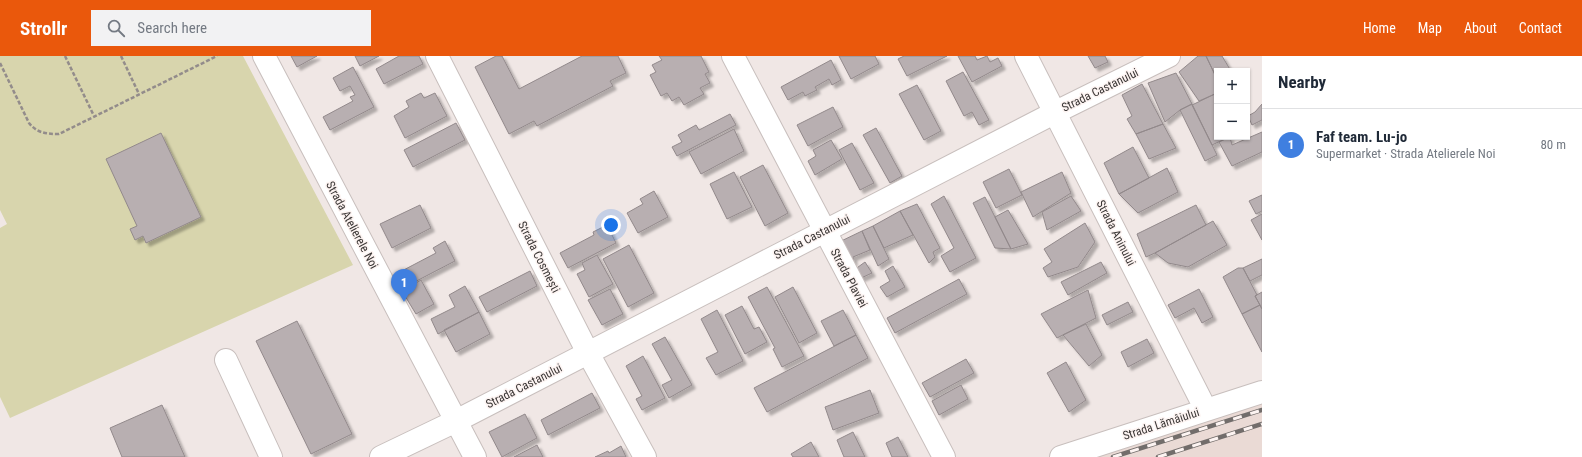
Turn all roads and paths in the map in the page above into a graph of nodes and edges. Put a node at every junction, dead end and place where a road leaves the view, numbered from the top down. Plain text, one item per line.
1 (64, 56) edge
2 (121, 56) edge
3 (217, 56) edge
4 (264, 56) edge
5 (437, 56) edge
6 (733, 56) edge
7 (1026, 56) edge
8 (1168, 56) edge
9 (0, 63) edge
10 (139, 94) junction
11 (1054, 113) junction
12 (94, 116) junction
13 (824, 231) junction
14 (588, 353) junction
15 (226, 360) dead end
16 (1262, 392) edge
17 (1206, 410) junction
18 (456, 421) junction
19 (271, 457) edge
20 (381, 457) edge
21 (475, 457) edge
22 (644, 457) edge
23 (944, 457) edge
24 (1061, 457) edge

1 - 12 path
2 - 10 path
3 - 10 path
4 - 18 street, Strada Atelierele Noi
5 - 14 street, Strada Cosmești
6 - 13 street, Strada Plaviei
7 - 11 street, Strada Aninului
8 - 11 street, Strada Castanului
9 - 12 path
10 - 12 path
11 - 13 street, Strada Castanului
11 - 17 street, Strada Aninului
13 - 14 street, Strada Castanului
13 - 23 street, Strada Plaviei
14 - 18 street, Strada Castanului
14 - 22 street, Strada Cosmești
15 - 19 street
16 - 17 street, Strada Lămâiului
17 - 24 street, Strada Lămâiului
18 - 20 street, Strada Castanului
18 - 21 street, Strada Atelierele Noi

